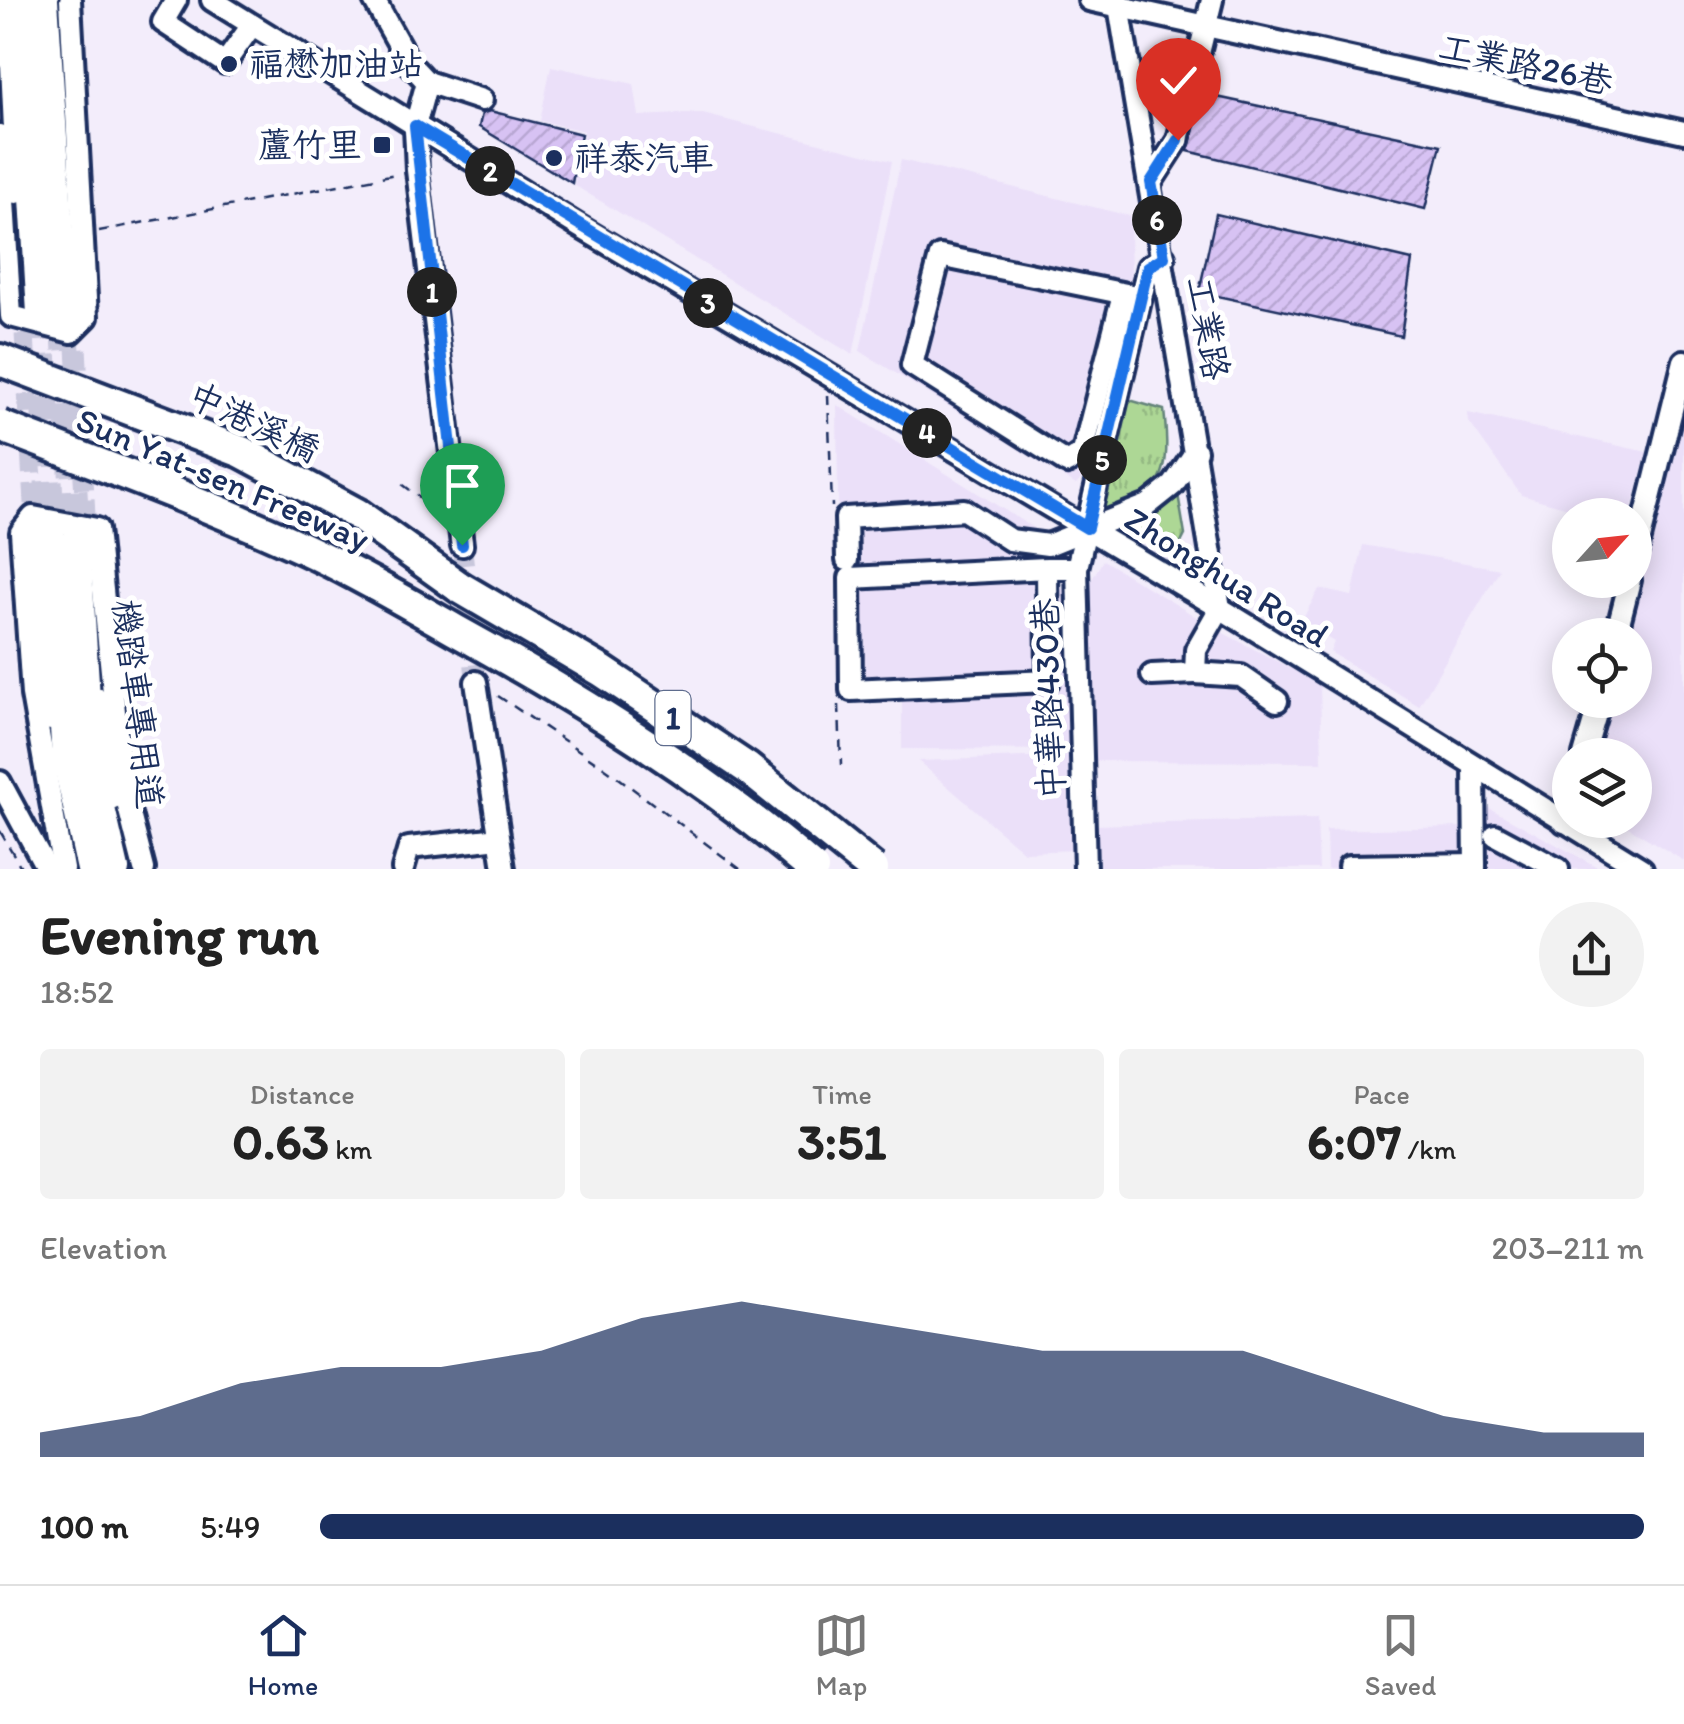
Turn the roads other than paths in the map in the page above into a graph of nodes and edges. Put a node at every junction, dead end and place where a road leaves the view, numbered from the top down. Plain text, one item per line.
1 (8, 0) edge
2 (22, 0) edge
3 (44, 0) edge
4 (57, 0) edge
5 (70, 0) edge
6 (212, 0) edge
7 (374, 0) edge
8 (1089, 0) edge
9 (1212, 0) edge
10 (1118, 4) edge
11 (169, 12) edge
12 (252, 25) junction
13 (1206, 28) junction
14 (427, 82) junction
15 (482, 100) dead end
16 (415, 126) junction
17 (1684, 132) edge
18 (0, 135) edge
19 (1151, 182) junction
20 (1164, 257) junction
21 (1132, 296) junction
22 (51, 315) junction
23 (0, 360) edge
24 (1684, 362) edge
25 (0, 426) edge
26 (1196, 451) junction
27 (1650, 498) edge
28 (1087, 528) junction
29 (62, 539) junction
30 (462, 545) tunnel mouth
31 (848, 560) dead end
32 (1046, 568) junction
33 (1077, 568) junction
34 (1220, 608) junction
35 (1196, 673) junction
36 (1152, 675) dead end
37 (476, 682) tunnel mouth
38 (1277, 701) dead end
39 (1474, 767) junction
40 (0, 782) edge
41 (1552, 805) edge
42 (1495, 835) dead end
43 (499, 838) junction
44 (1601, 838) edge
45 (1349, 866) dead end
46 (1475, 866) edge
47 (47, 869) edge
48 (62, 869) edge
49 (74, 869) edge
50 (91, 869) edge
51 (115, 869) edge
52 (131, 869) edge
53 (144, 869) edge
54 (403, 869) edge
55 (504, 869) edge
56 (814, 869) edge
57 (873, 869) edge
58 (1085, 869) edge
59 (1558, 869) edge
60 (1642, 869) edge

1 - 22 street
2 - 22 main road
3 - 22 main road
4 - 22 street
5 - 18 street
6 - 12 street, Zhonghua Road
7 - 14 street
8 - 10 street, 工業路26巷
9 - 13 street
10 - 13 street, 工業路26巷
10 - 19 street, 工業路
11 - 12 street
12 - 16 street, Zhonghua Road
13 - 17 street, 工業路26巷
13 - 19 street
14 - 15 street
14 - 16 street
16 - 28 street, Zhonghua Road
16 - 30 street
19 - 20 street, 工業路
20 - 21 street
20 - 26 street, 工業路
21 - 21 street
21 - 28 street, 中華路430巷
23 - 57 highway, 中港溪橋 / 1, bridge
24 - 27 street
25 - 56 highway, Sun Yat-sen Freeway / 1, bridge
26 - 28 street
26 - 34 street, 工業路
28 - 31 street
28 - 33 street, 中華路430巷
28 - 34 street, Zhonghua Road
29 - 49 street
29 - 50 main road
29 - 51 main road
29 - 52 street, 機踏車專用道
32 - 32 street
32 - 33 street
33 - 58 street, 中華路430巷
34 - 35 street
34 - 39 street, Zhonghua Road
35 - 36 street
35 - 38 street
37 - 43 street
39 - 41 street, Zhonghua Road
39 - 46 street
40 - 47 street
42 - 59 street
43 - 54 street
43 - 55 street
44 - 60 street, Zhonghua Road
45 - 46 street
48 - 53 street

